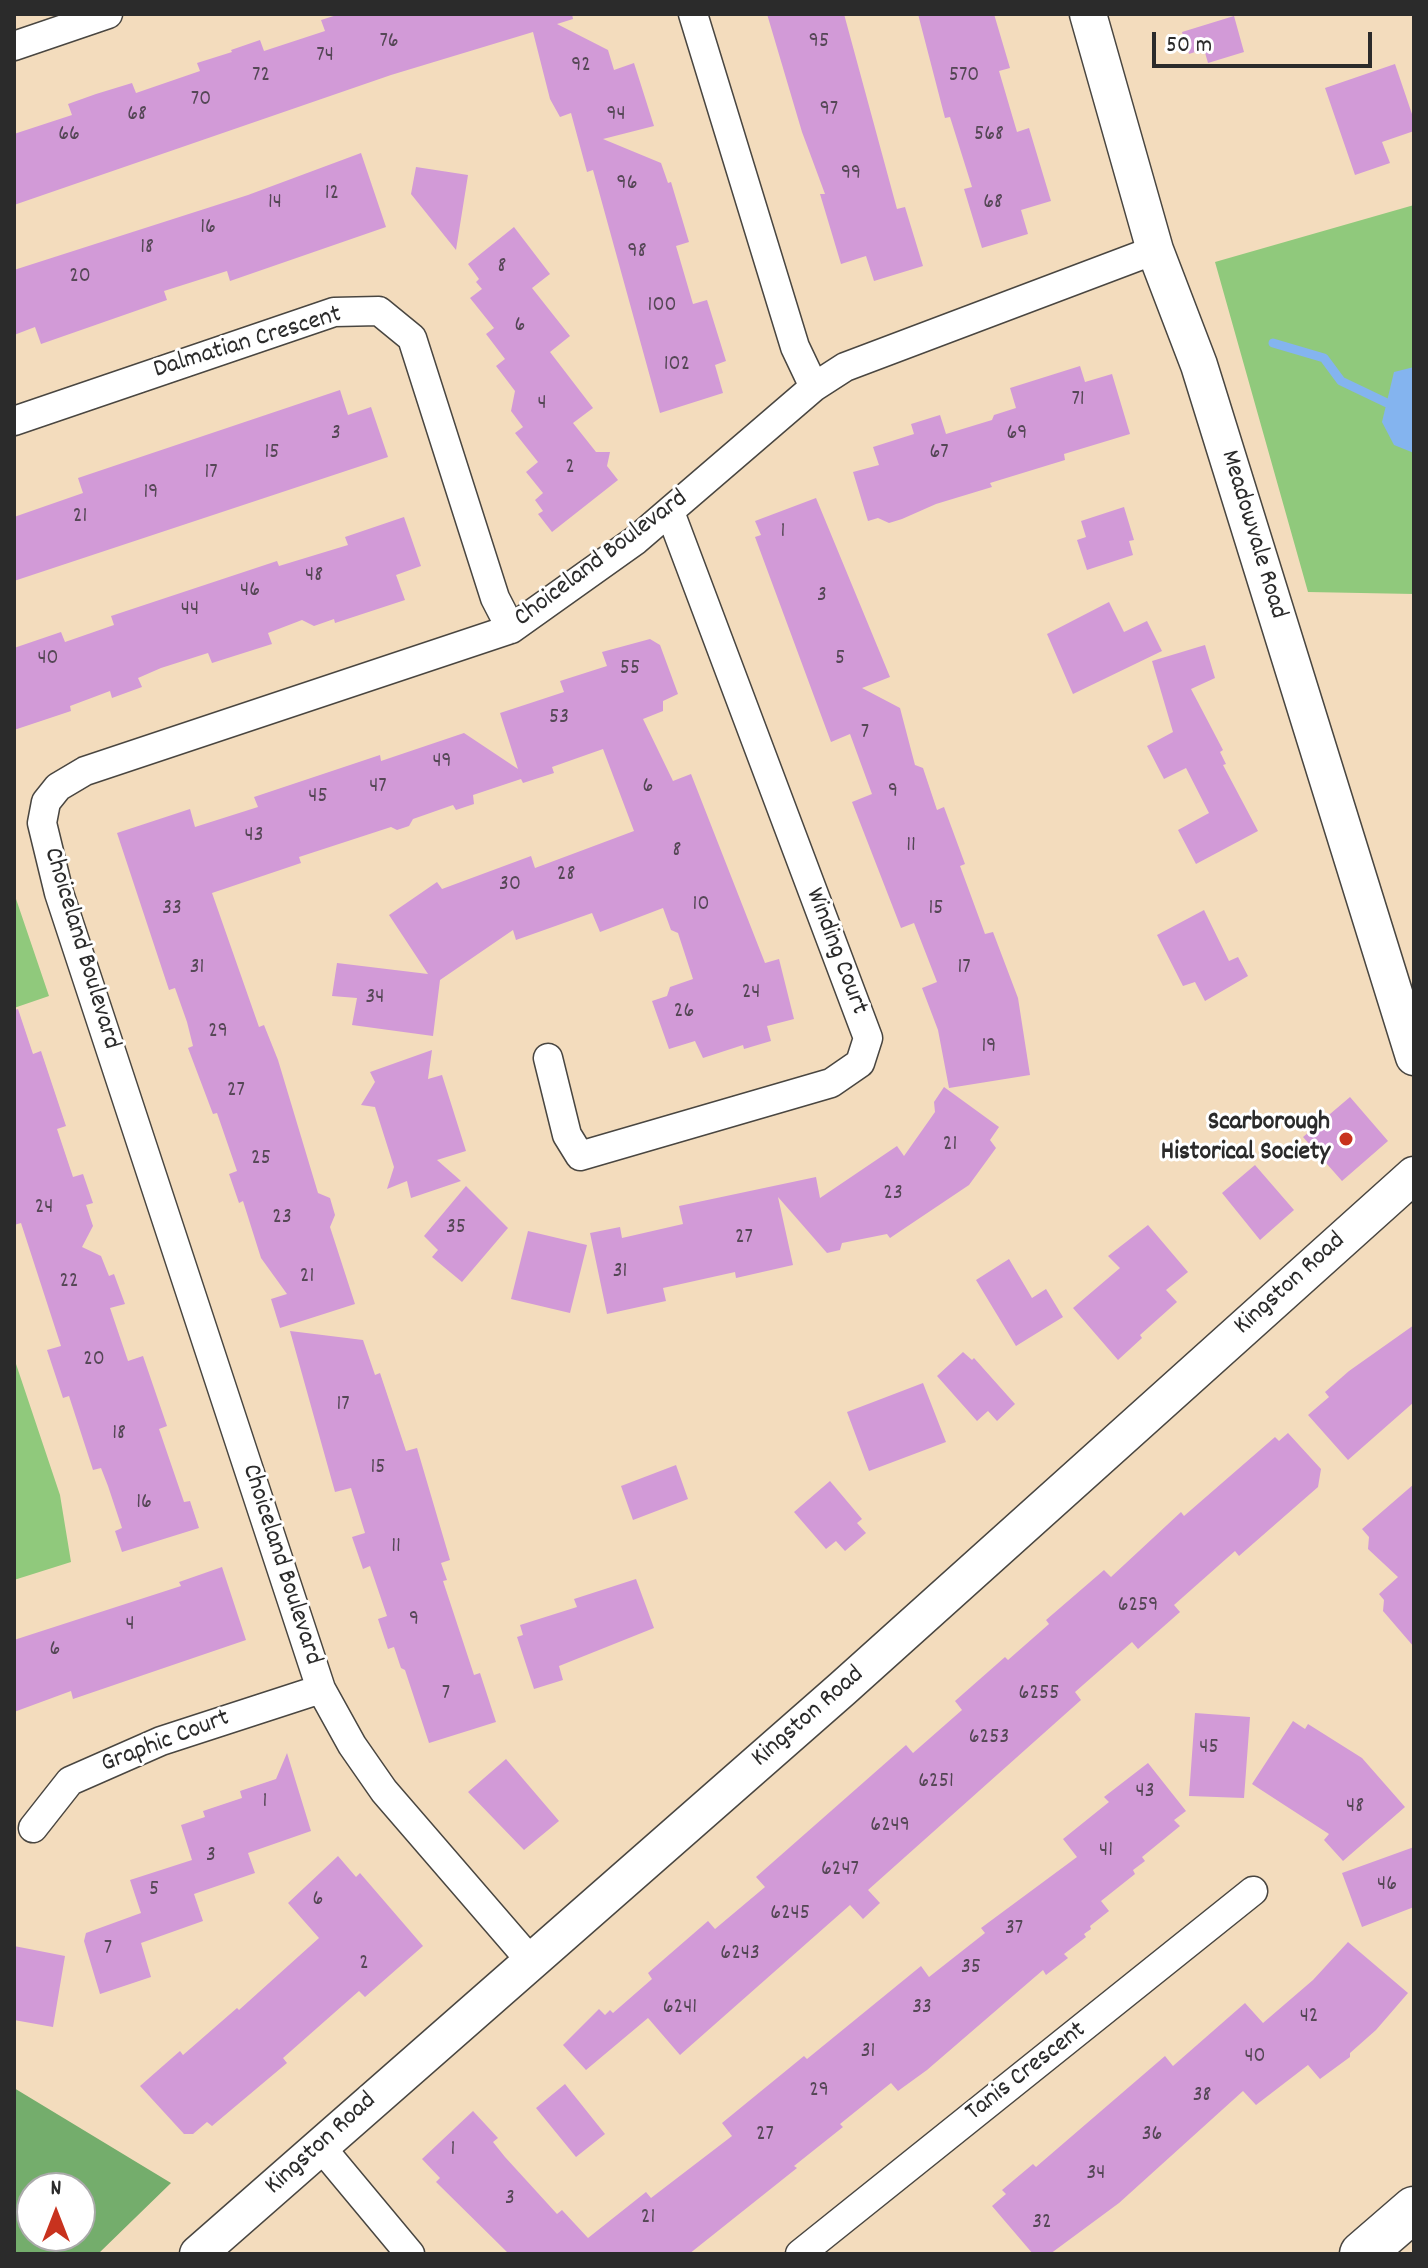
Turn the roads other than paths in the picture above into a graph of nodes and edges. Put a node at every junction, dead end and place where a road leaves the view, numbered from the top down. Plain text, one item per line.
1 (108, 14) edge
2 (693, 14) edge
3 (1088, 14) edge
4 (14, 46) edge
5 (1155, 250) junction
6 (814, 387) junction
7 (14, 421) edge
8 (670, 512) junction
9 (511, 629) junction
10 (1414, 1057) edge
11 (548, 1058) dead end
12 (1414, 1175) edge
13 (321, 1689) junction
14 (33, 1828) dead end
15 (1253, 1891) dead end
16 (530, 1960) junction
17 (320, 2146) junction
18 (1414, 2209) edge
19 (198, 2254) edge
20 (410, 2254) edge
21 (800, 2254) edge
22 (1362, 2254) edge

1 - 4 street
2 - 6 street
3 - 5 street, Meadowvale Road
5 - 6 street, Choiceland Boulevard
5 - 10 street, Meadowvale Road
6 - 8 street, Choiceland Boulevard
7 - 9 street, Dalmatian Crescent
8 - 9 street, Choiceland Boulevard
8 - 11 street, Winding Court
9 - 13 street, Choiceland Boulevard
12 - 16 street, Kingston Road
13 - 14 street, Graphic Court
13 - 16 street, Choiceland Boulevard
15 - 21 street, Tanis Crescent
16 - 17 street, Kingston Road
17 - 19 street, Kingston Road
17 - 20 street
18 - 22 highway

